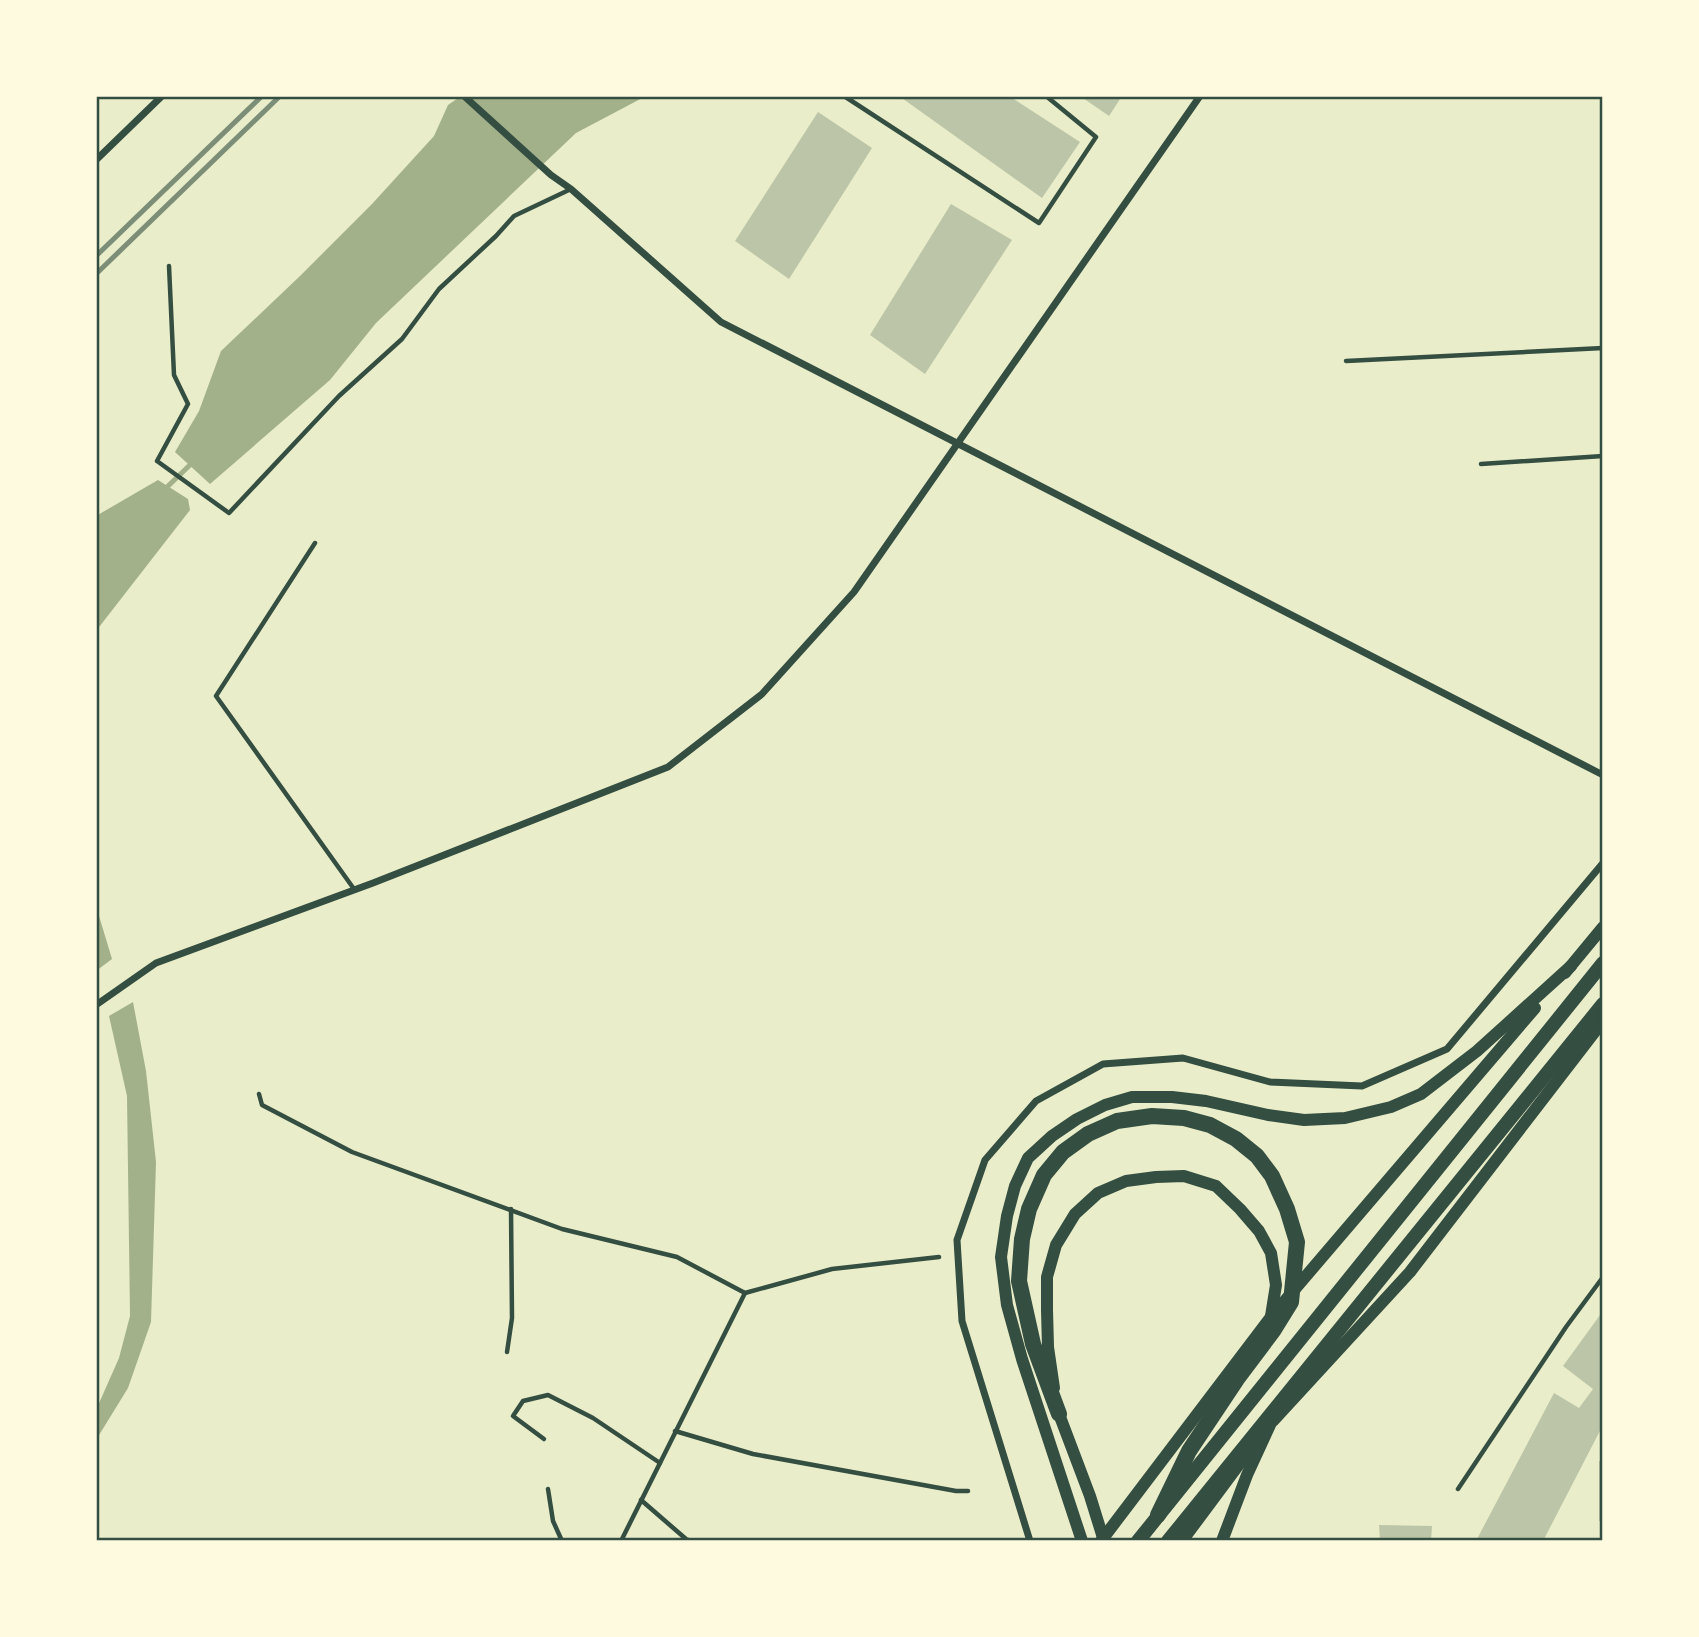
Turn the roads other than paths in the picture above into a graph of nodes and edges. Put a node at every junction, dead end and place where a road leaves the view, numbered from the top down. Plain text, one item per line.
1 (162, 96) edge
2 (464, 96) edge
3 (844, 96) edge
4 (1046, 96) edge
5 (1200, 96) edge
6 (96, 160) edge
7 (572, 189) junction
8 (169, 266) dead end
9 (1603, 348) edge
10 (1346, 361) dead end
11 (958, 444) junction
12 (1603, 456) edge
13 (1481, 464) dead end
14 (315, 543) dead end
15 (1603, 775) edge
16 (1603, 863) edge
17 (354, 890) junction
18 (1603, 927) edge
19 (1603, 963) edge
20 (1571, 966) junction
21 (1603, 1004) edge
22 (96, 1005) edge
23 (1603, 1021) edge
24 (259, 1094) dead end
25 (511, 1209) junction
26 (939, 1257) dead end
27 (1603, 1277) edge
28 (745, 1293) junction
29 (1270, 1317) junction
30 (507, 1352) dead end
31 (1059, 1414) junction
32 (1270, 1424) junction
33 (675, 1431) junction
34 (544, 1438) dead end
35 (660, 1463) junction
36 (548, 1489) dead end
37 (1458, 1489) dead end
38 (968, 1491) dead end
39 (641, 1500) junction
40 (1158, 1514) junction
41 (562, 1541) edge
42 (621, 1541) edge
43 (691, 1541) edge
44 (1030, 1541) edge
45 (1082, 1541) edge
46 (1102, 1541) edge
47 (1138, 1541) edge
48 (1168, 1541) edge
49 (1182, 1541) edge
50 (1222, 1541) edge

1 - 6 street
2 - 7 street
3 - 4 lane
5 - 11 street
7 - 8 lane
7 - 11 street
9 - 10 lane
11 - 15 street
11 - 17 street
12 - 13 lane
14 - 17 lane
16 - 44 street
17 - 22 street
18 - 20 main road
19 - 40 highway
20 - 29 main road
20 - 45 main road
21 - 48 highway
23 - 32 main road
24 - 25 lane
25 - 28 lane
25 - 30 lane
26 - 28 lane
27 - 37 lane
28 - 33 lane
29 - 31 main road
29 - 46 main road
31 - 40 highway
31 - 46 main road
32 - 49 main road
32 - 50 main road
33 - 35 lane
33 - 38 lane
34 - 35 lane
35 - 39 lane
36 - 41 lane
39 - 42 lane
39 - 43 lane
40 - 47 highway

